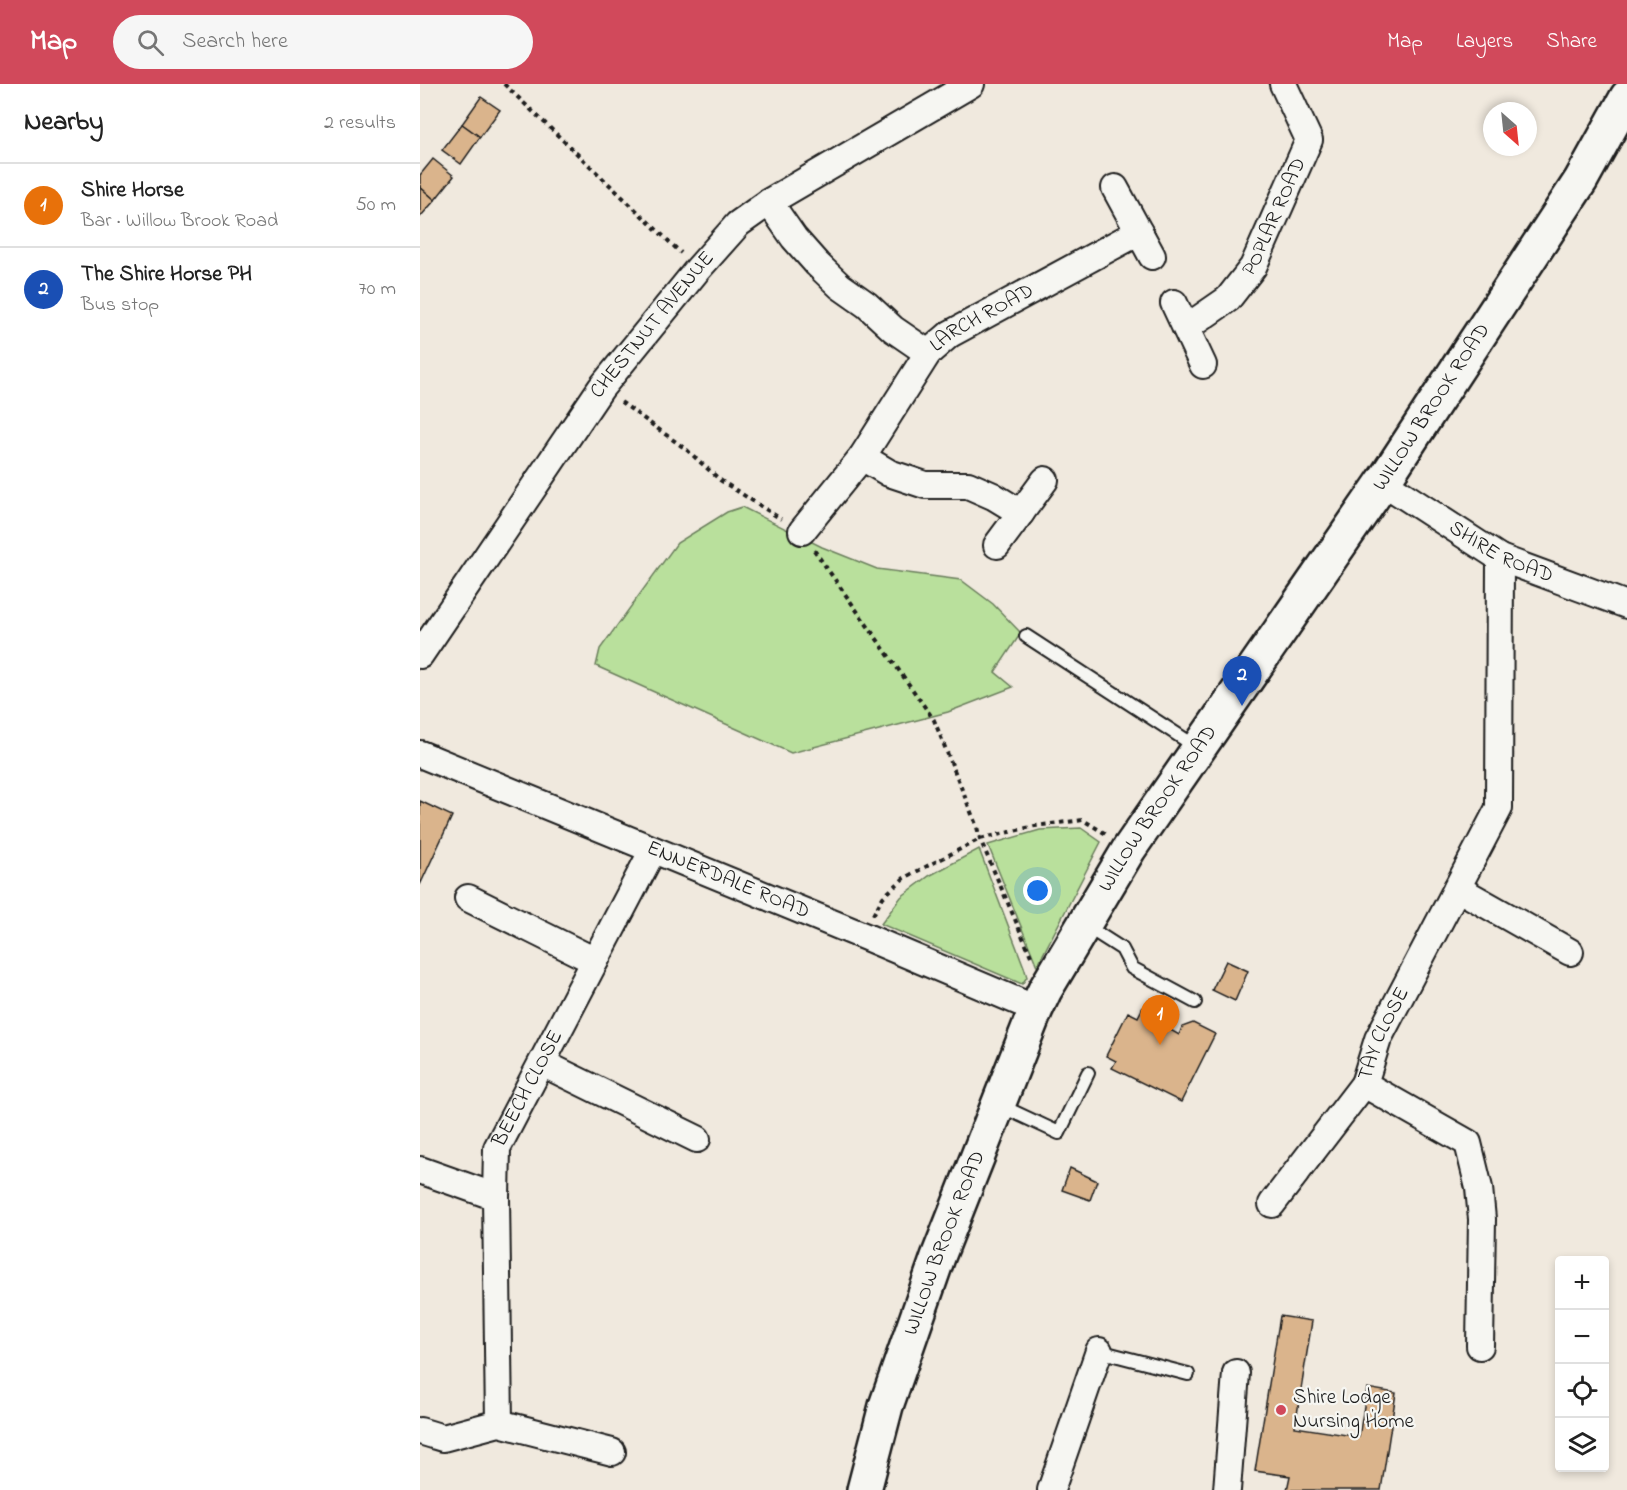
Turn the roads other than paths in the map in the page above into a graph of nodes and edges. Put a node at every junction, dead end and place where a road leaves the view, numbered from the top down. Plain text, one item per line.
1 (971, 84) edge
2 (1282, 84) edge
3 (1627, 97) edge
4 (1115, 188) dead end
5 (769, 202) junction
6 (1139, 232) junction
7 (1152, 256) dead end
8 (1174, 303) dead end
9 (1186, 328) junction
10 (928, 353) junction
11 (1203, 365) dead end
12 (862, 457) junction
13 (1045, 480) dead end
14 (1383, 482) junction
15 (1021, 513) junction
16 (802, 531) road end
17 (997, 545) dead end
18 (1500, 558) junction
19 (1627, 605) edge
20 (1026, 636) dead end
21 (420, 655) edge
22 (1198, 748) junction
23 (420, 754) edge
24 (653, 850) junction
25 (1457, 888) junction
26 (468, 898) dead end
27 (1085, 925) junction
28 (1570, 952) dead end
29 (596, 961) junction
30 (1041, 1000) junction
31 (1195, 1002) dead end
32 (542, 1063) junction
33 (1088, 1072) dead end
34 (1364, 1084) junction
35 (998, 1104) junction
36 (697, 1139) dead end
37 (420, 1170) edge
38 (496, 1197) junction
39 (1272, 1204) dead end
40 (1480, 1346) dead end
41 (1099, 1351) joint
42 (1236, 1373) dead end
43 (1188, 1374) dead end
44 (499, 1423) junction
45 (420, 1431) edge
46 (612, 1452) dead end
47 (864, 1490) edge
48 (1051, 1490) edge
49 (1227, 1490) edge

1 - 5 street, CHESTNUT AVENUE
2 - 9 street, POPLAR ROAD
3 - 14 street, WILLOW BROOK ROAD
4 - 6 street
5 - 10 street, LARCH ROAD
5 - 21 street, CHESTNUT AVENUE
6 - 7 street
6 - 10 street, LARCH ROAD
8 - 9 street
9 - 11 street
10 - 12 street
12 - 15 street
12 - 16 street
13 - 15 street
14 - 18 street, SHIRE ROAD
14 - 22 street, WILLOW BROOK ROAD
15 - 17 street
18 - 19 street, SHIRE ROAD
18 - 25 street, TAY CLOSE
20 - 22 lane
22 - 27 street, WILLOW BROOK ROAD
23 - 24 street, ENNERDALE ROAD
24 - 29 street, BEECH CLOSE
24 - 30 street, ENNERDALE ROAD
25 - 28 street
25 - 34 street, TAY CLOSE
26 - 29 street
27 - 30 street, WILLOW BROOK ROAD
27 - 31 lane
29 - 32 street, BEECH CLOSE
30 - 35 street, WILLOW BROOK ROAD
32 - 36 street
32 - 38 street, BEECH CLOSE
33 - 35 lane
34 - 39 street
34 - 40 street, TAY CLOSE
35 - 47 street, WILLOW BROOK ROAD
37 - 38 street
38 - 44 street, BEECH CLOSE
41 - 43 lane
41 - 48 street
42 - 49 street
44 - 45 street
44 - 46 street

